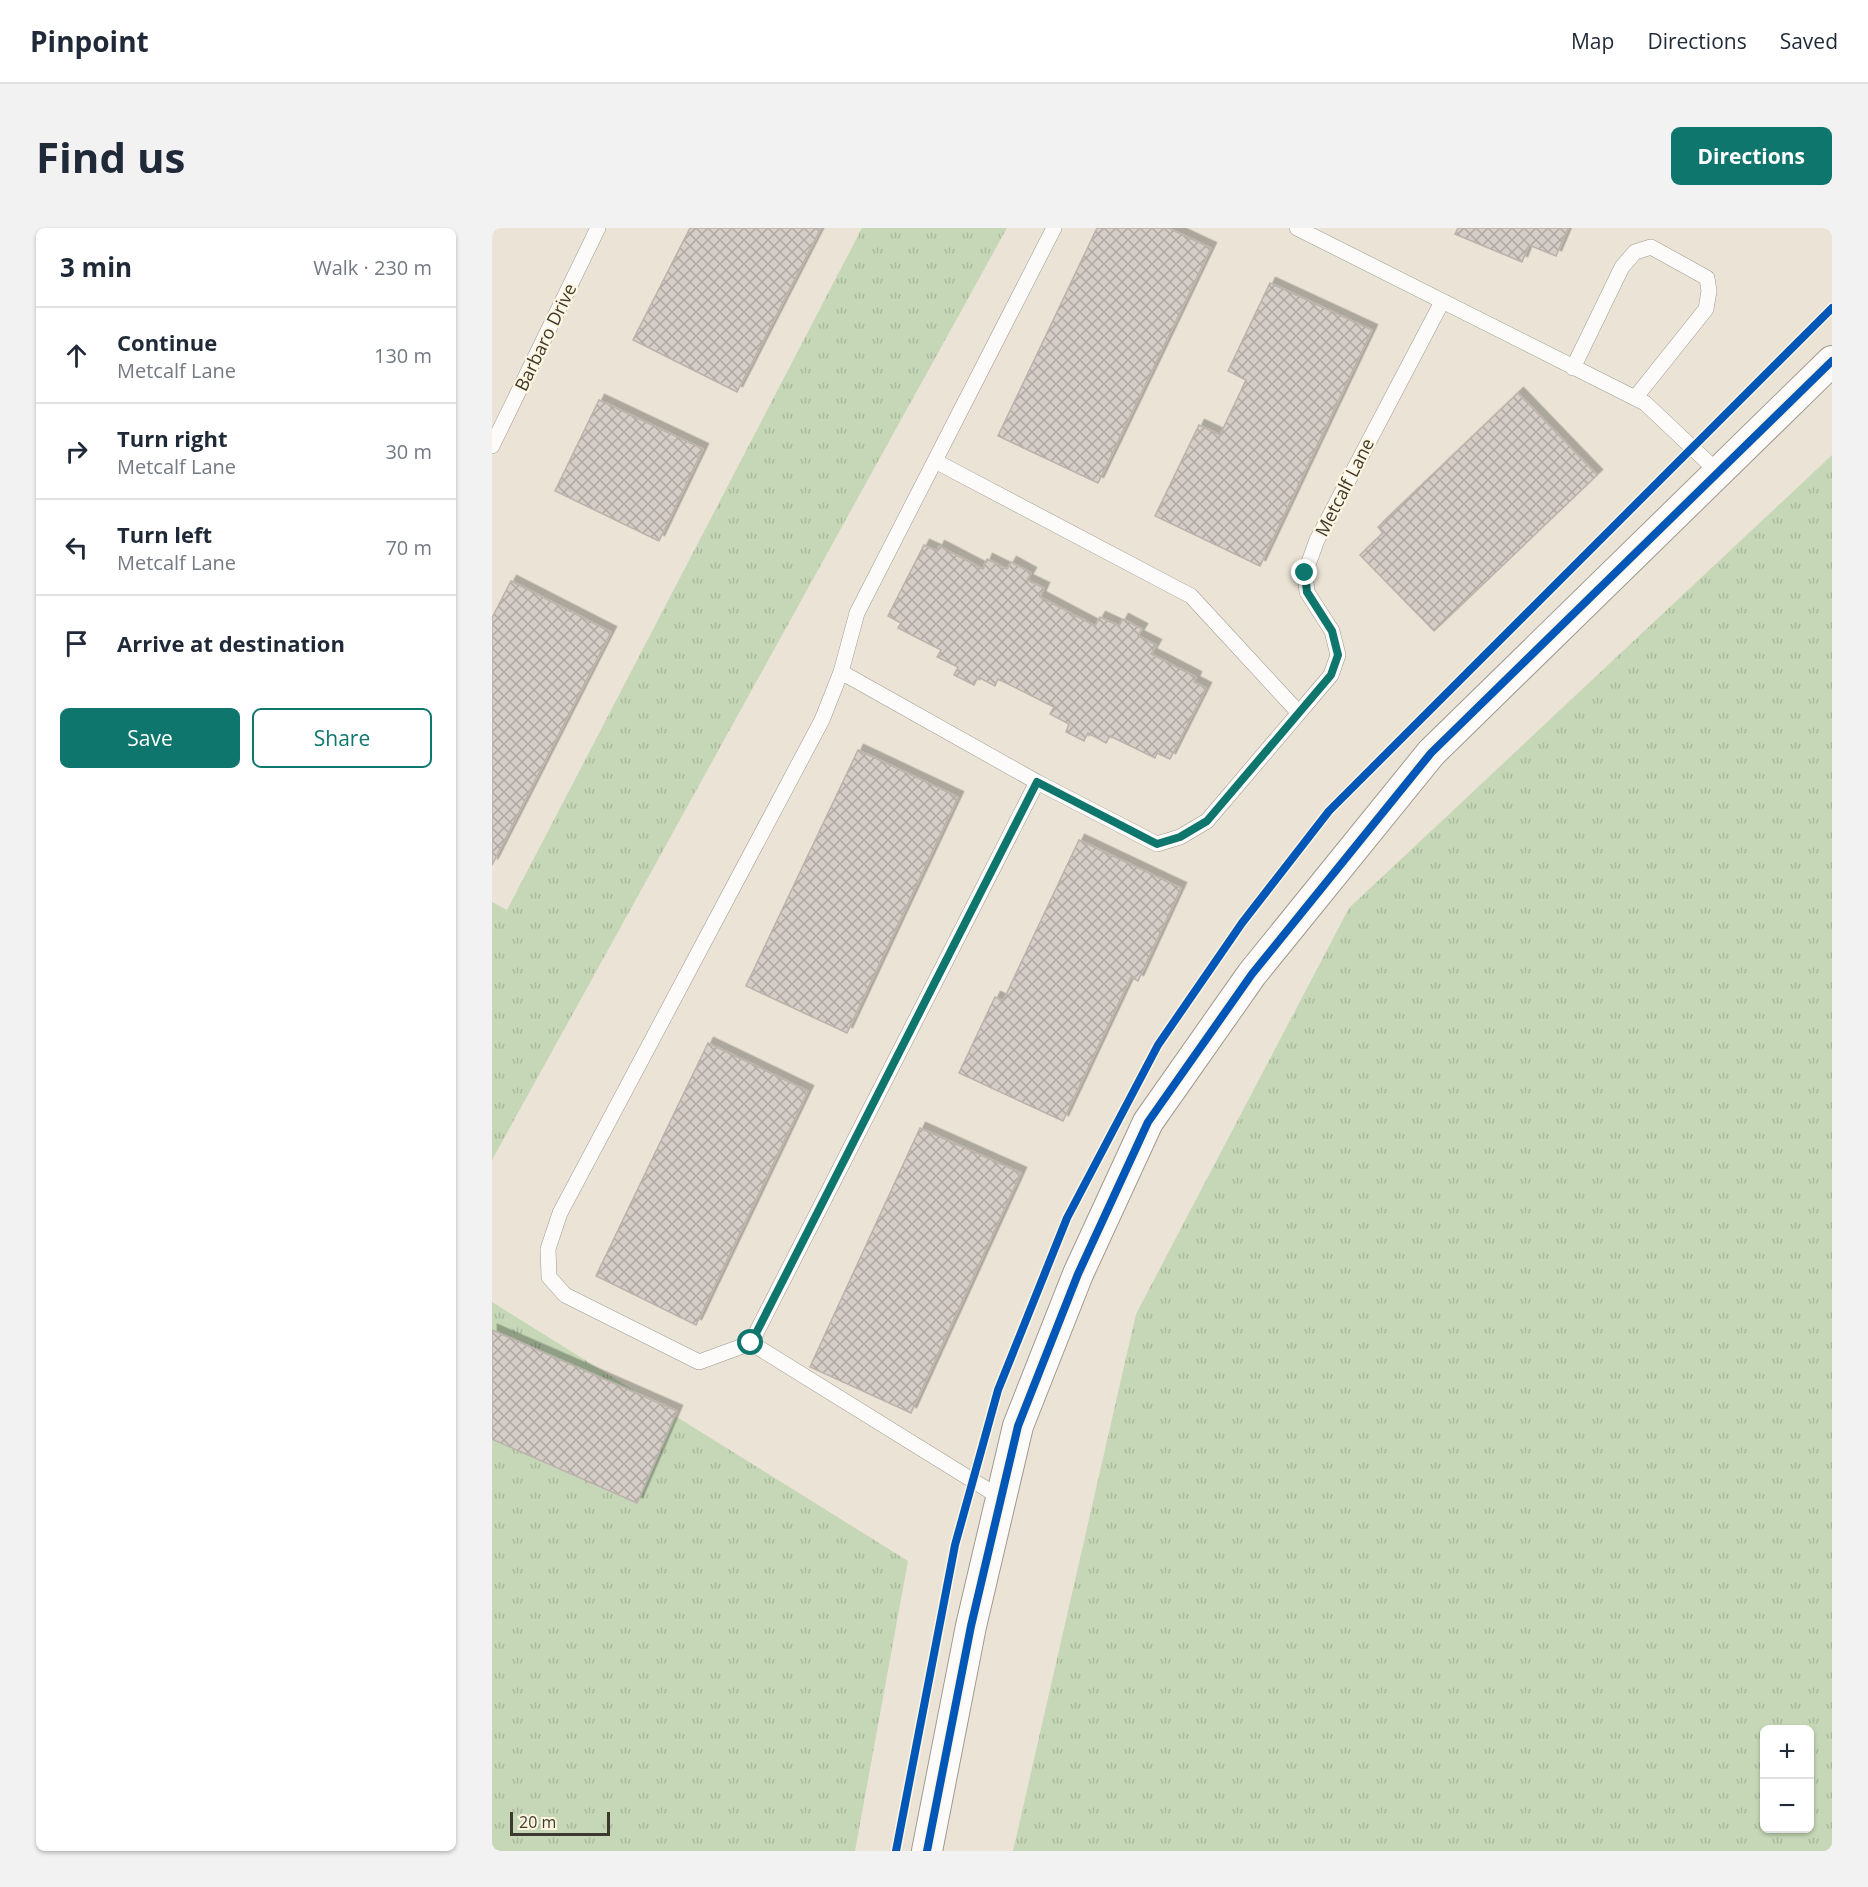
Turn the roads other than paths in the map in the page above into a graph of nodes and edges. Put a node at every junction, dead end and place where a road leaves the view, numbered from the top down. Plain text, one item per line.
1 (598, 228) edge
2 (1054, 228) edge
3 (1297, 228) edge
4 (1442, 302) junction
5 (1832, 361) edge
6 (1573, 368) junction
7 (1635, 398) junction
8 (492, 446) edge
9 (935, 461) junction
10 (1719, 473) junction
11 (841, 672) junction
12 (1299, 713) junction
13 (1037, 782) junction
14 (751, 1343) junction
15 (1001, 1498) junction
16 (927, 1851) edge

1 - 8 lane, Barbaro Drive
2 - 9 lane
3 - 4 lane
4 - 6 lane
4 - 12 lane, Metcalf Lane
5 - 10 street
6 - 7 lane
6 - 7 lane
7 - 10 lane
9 - 11 lane
9 - 12 lane
10 - 15 street
11 - 13 lane
11 - 14 lane
12 - 13 lane, Metcalf Lane
13 - 14 lane
14 - 15 lane
15 - 16 street

